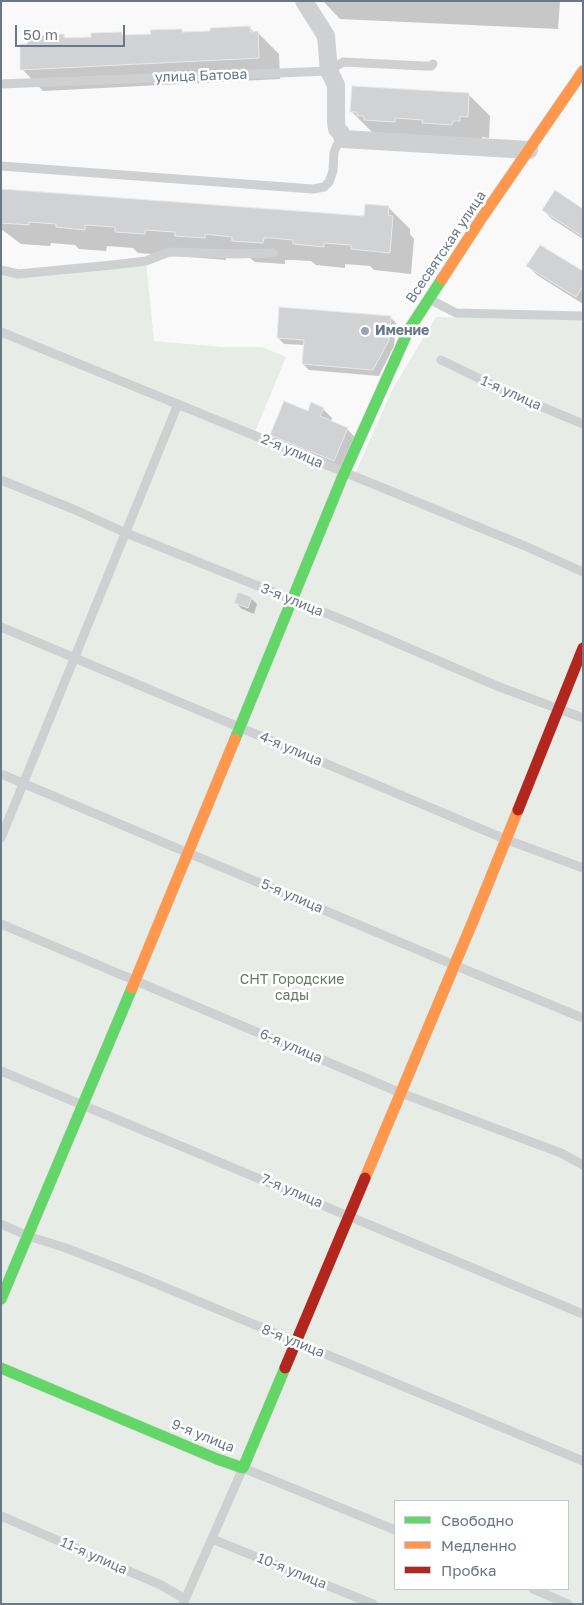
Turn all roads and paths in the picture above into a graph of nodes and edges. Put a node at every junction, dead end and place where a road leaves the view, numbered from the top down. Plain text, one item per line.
1 (304, 1) edge
2 (433, 64) dead end
3 (583, 70) edge
4 (330, 71) junction
5 (1, 84) edge
6 (343, 139) junction
7 (529, 150) junction
8 (1, 166) edge
9 (273, 253) dead end
10 (1, 270) edge
11 (429, 299) junction
12 (583, 316) edge
13 (1, 332) edge
14 (441, 360) dead end
15 (178, 404) junction
16 (583, 424) edge
17 (343, 476) junction
18 (1, 480) edge
19 (126, 533) junction
20 (583, 572) edge
21 (293, 600) junction
22 (1, 627) edge
23 (583, 648) edge
24 (74, 658) junction
25 (558, 708) junction
26 (583, 718) edge
27 (240, 727) junction
28 (1, 774) edge
29 (23, 783) junction
30 (1, 838) edge
31 (505, 839) junction
32 (189, 852) junction
33 (583, 868) edge
34 (1, 924) edge
35 (454, 965) junction
36 (136, 980) junction
37 (583, 1018) edge
38 (1, 1070) edge
39 (401, 1093) junction
40 (83, 1104) junction
41 (583, 1165) edge
42 (350, 1215) junction
43 (1, 1224) edge
44 (28, 1236) junction
45 (1, 1299) edge
46 (583, 1314) edge
47 (296, 1342) junction
48 (1, 1368) edge
49 (583, 1461) edge
50 (243, 1468) junction
51 (1, 1516) edge
52 (394, 1530) edge
53 (212, 1539) junction
54 (535, 1590) edge
55 (184, 1601) edge
56 (373, 1604) edge
57 (568, 1604) edge

1 - 4 street
2 - 4 lane, улица Батова
3 - 7 street, Всесвятская улица
4 - 5 lane, улица Батова
4 - 6 street
6 - 7 street
6 - 8 lane
7 - 11 street, Всесвятская улица
9 - 10 lane
11 - 12 lane
11 - 17 street, Всесвятская улица
13 - 15 lane, 2-я улица
14 - 16 lane, 1-я улица
15 - 17 lane, 2-я улица
15 - 19 lane
17 - 20 lane, 2-я улица
17 - 21 street, Всесвятская улица
18 - 19 lane, 3-я улица
19 - 21 lane, 3-я улица
19 - 24 lane
21 - 25 lane, 3-я улица
21 - 27 street, Всесвятская улица
22 - 24 lane, 4-я улица
23 - 25 street
24 - 27 lane, 4-я улица
24 - 29 lane
25 - 26 lane, 3-я улица
25 - 31 street
27 - 31 lane, 4-я улица
27 - 32 street, Всесвятская улица
28 - 29 lane, 5-я улица
29 - 30 lane
29 - 32 lane, 5-я улица
31 - 33 lane, 4-я улица
31 - 35 street
32 - 35 lane, 5-я улица
32 - 36 street, Всесвятская улица
34 - 36 lane, 6-я улица
35 - 37 lane, 5-я улица
35 - 39 street
36 - 39 lane, 6-я улица
36 - 40 street, Всесвятская улица
38 - 40 lane, 7-я улица
39 - 41 lane, 6-я улица
39 - 42 street
40 - 42 lane, 7-я улица
40 - 44 street, Всесвятская улица
42 - 46 lane, 7-я улица
42 - 47 street
43 - 44 lane, 8-я улица
44 - 45 street, Всесвятская улица
44 - 47 lane, 8-я улица
47 - 49 lane, 8-я улица
47 - 50 street
48 - 50 street, 9-я улица
50 - 52 lane, 9-я улица
50 - 53 lane
51 - 55 lane, 11-я улица
53 - 55 lane
53 - 56 lane, 10-я улица
54 - 57 lane

